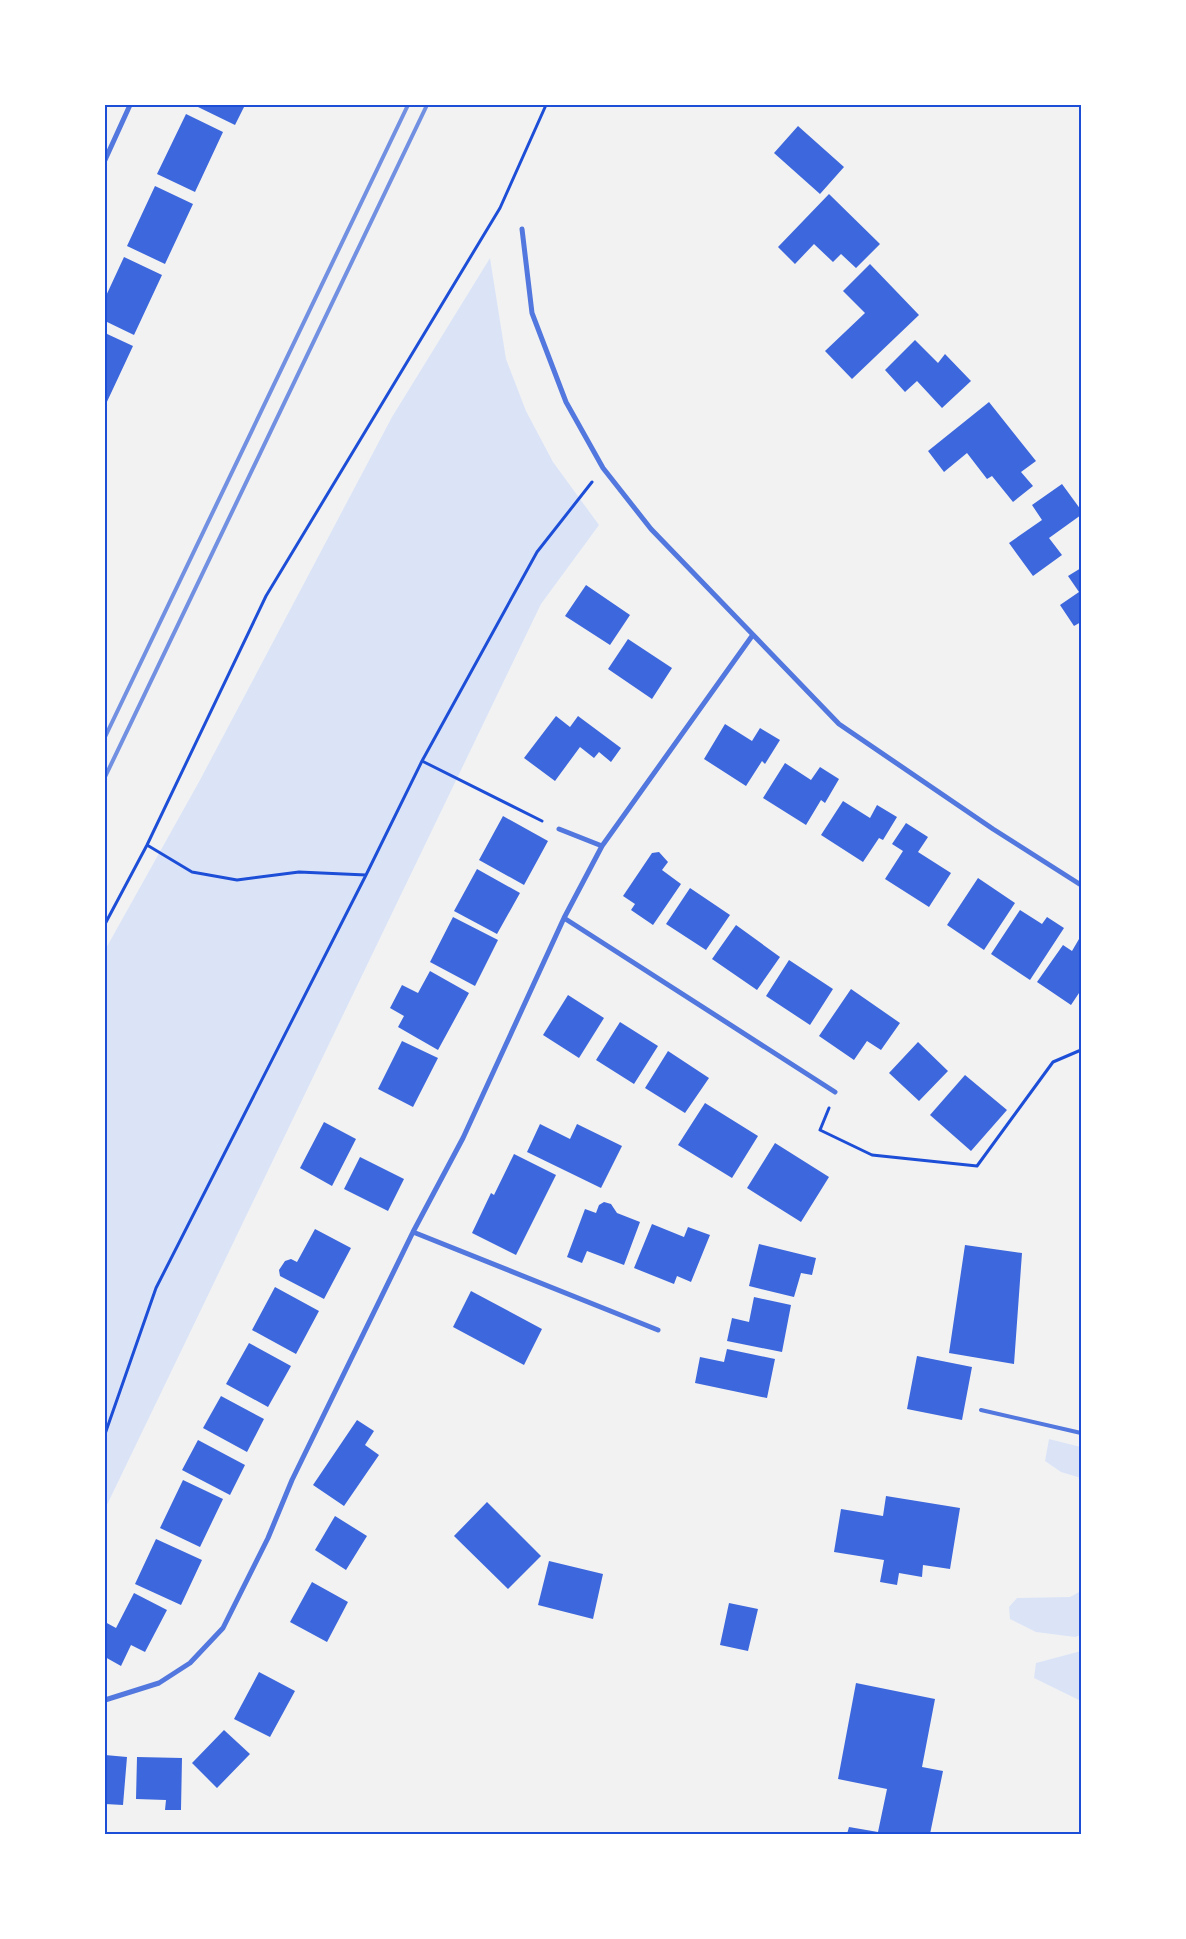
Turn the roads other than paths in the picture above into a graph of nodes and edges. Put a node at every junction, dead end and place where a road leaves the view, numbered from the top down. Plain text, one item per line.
1 (130, 105) edge
2 (105, 160) edge
3 (522, 229) dead end
4 (752, 636) junction
5 (559, 829) road end
6 (602, 846) junction
7 (1081, 885) edge
8 (564, 918) junction
9 (835, 1092) road end
10 (413, 1232) junction
11 (658, 1330) dead end
12 (981, 1410) dead end
13 (1081, 1433) edge
14 (105, 1700) edge

1 - 2 street
3 - 4 street
4 - 6 street
4 - 7 street
5 - 6 street
6 - 8 street
8 - 9 street
8 - 10 street
10 - 11 street
10 - 14 street
12 - 13 lane

